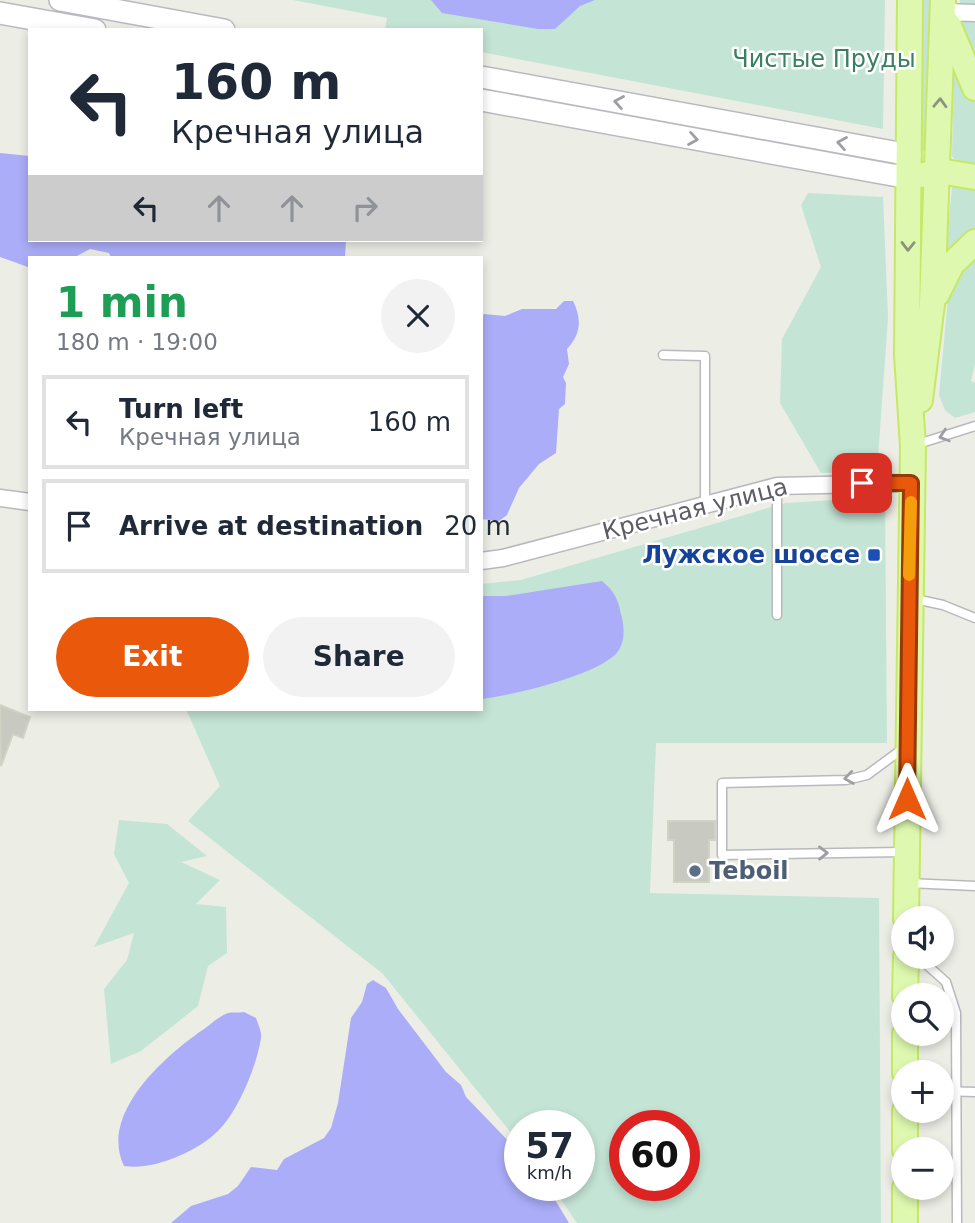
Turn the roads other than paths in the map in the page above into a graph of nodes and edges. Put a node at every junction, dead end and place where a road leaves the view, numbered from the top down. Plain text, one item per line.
1 (60, 0) edge
2 (910, 0) edge
3 (943, 6) edge
4 (0, 13) edge
5 (975, 13) edge
6 (84, 28) edge
7 (212, 28) edge
8 (483, 77) edge
9 (975, 88) edge
10 (483, 100) edge
11 (909, 166) junction
12 (939, 171) junction
13 (975, 177) edge
14 (975, 242) edge
15 (932, 304) junction
16 (663, 355) dead end
17 (975, 426) edge
18 (913, 446) junction
19 (911, 483) junction
20 (777, 486) junction
21 (0, 498) edge
22 (28, 502) edge
23 (705, 505) junction
24 (483, 561) edge
25 (909, 598) junction
26 (777, 615) dead end
27 (975, 618) edge
28 (907, 745) junction
29 (906, 852) junction
30 (906, 883) junction
31 (975, 886) edge
32 (906, 906) edge
33 (932, 969) edge
34 (956, 1092) junction
35 (975, 1092) edge
36 (905, 1200) edge
37 (905, 1223) edge
38 (957, 1223) edge

1 - 7 main road
2 - 11 main road
3 - 5 street
3 - 9 main road
12 -> 3 main road
4 - 6 main road
11 -> 8 main road
10 -> 11 main road
11 - 12 main road
11 -> 18 main road
12 - 13 main road
12 - 15 main road
14 - 15 main road
15 - 18 main road
16 - 23 lane
17 -> 18 lane
18 - 19 main road
19 - 20 street, Кречная улица
19 - 25 main road
20 - 23 street, Кречная улица
20 - 26 lane
21 - 22 street
23 - 24 street, Кречная улица
25 - 27 lane
25 - 28 main road
28 - 29 main road
28 -> 29 lane
29 - 30 main road
30 - 31 lane
30 - 32 main road
33 - 34 lane
34 - 35 lane
34 - 38 lane
36 - 37 main road

